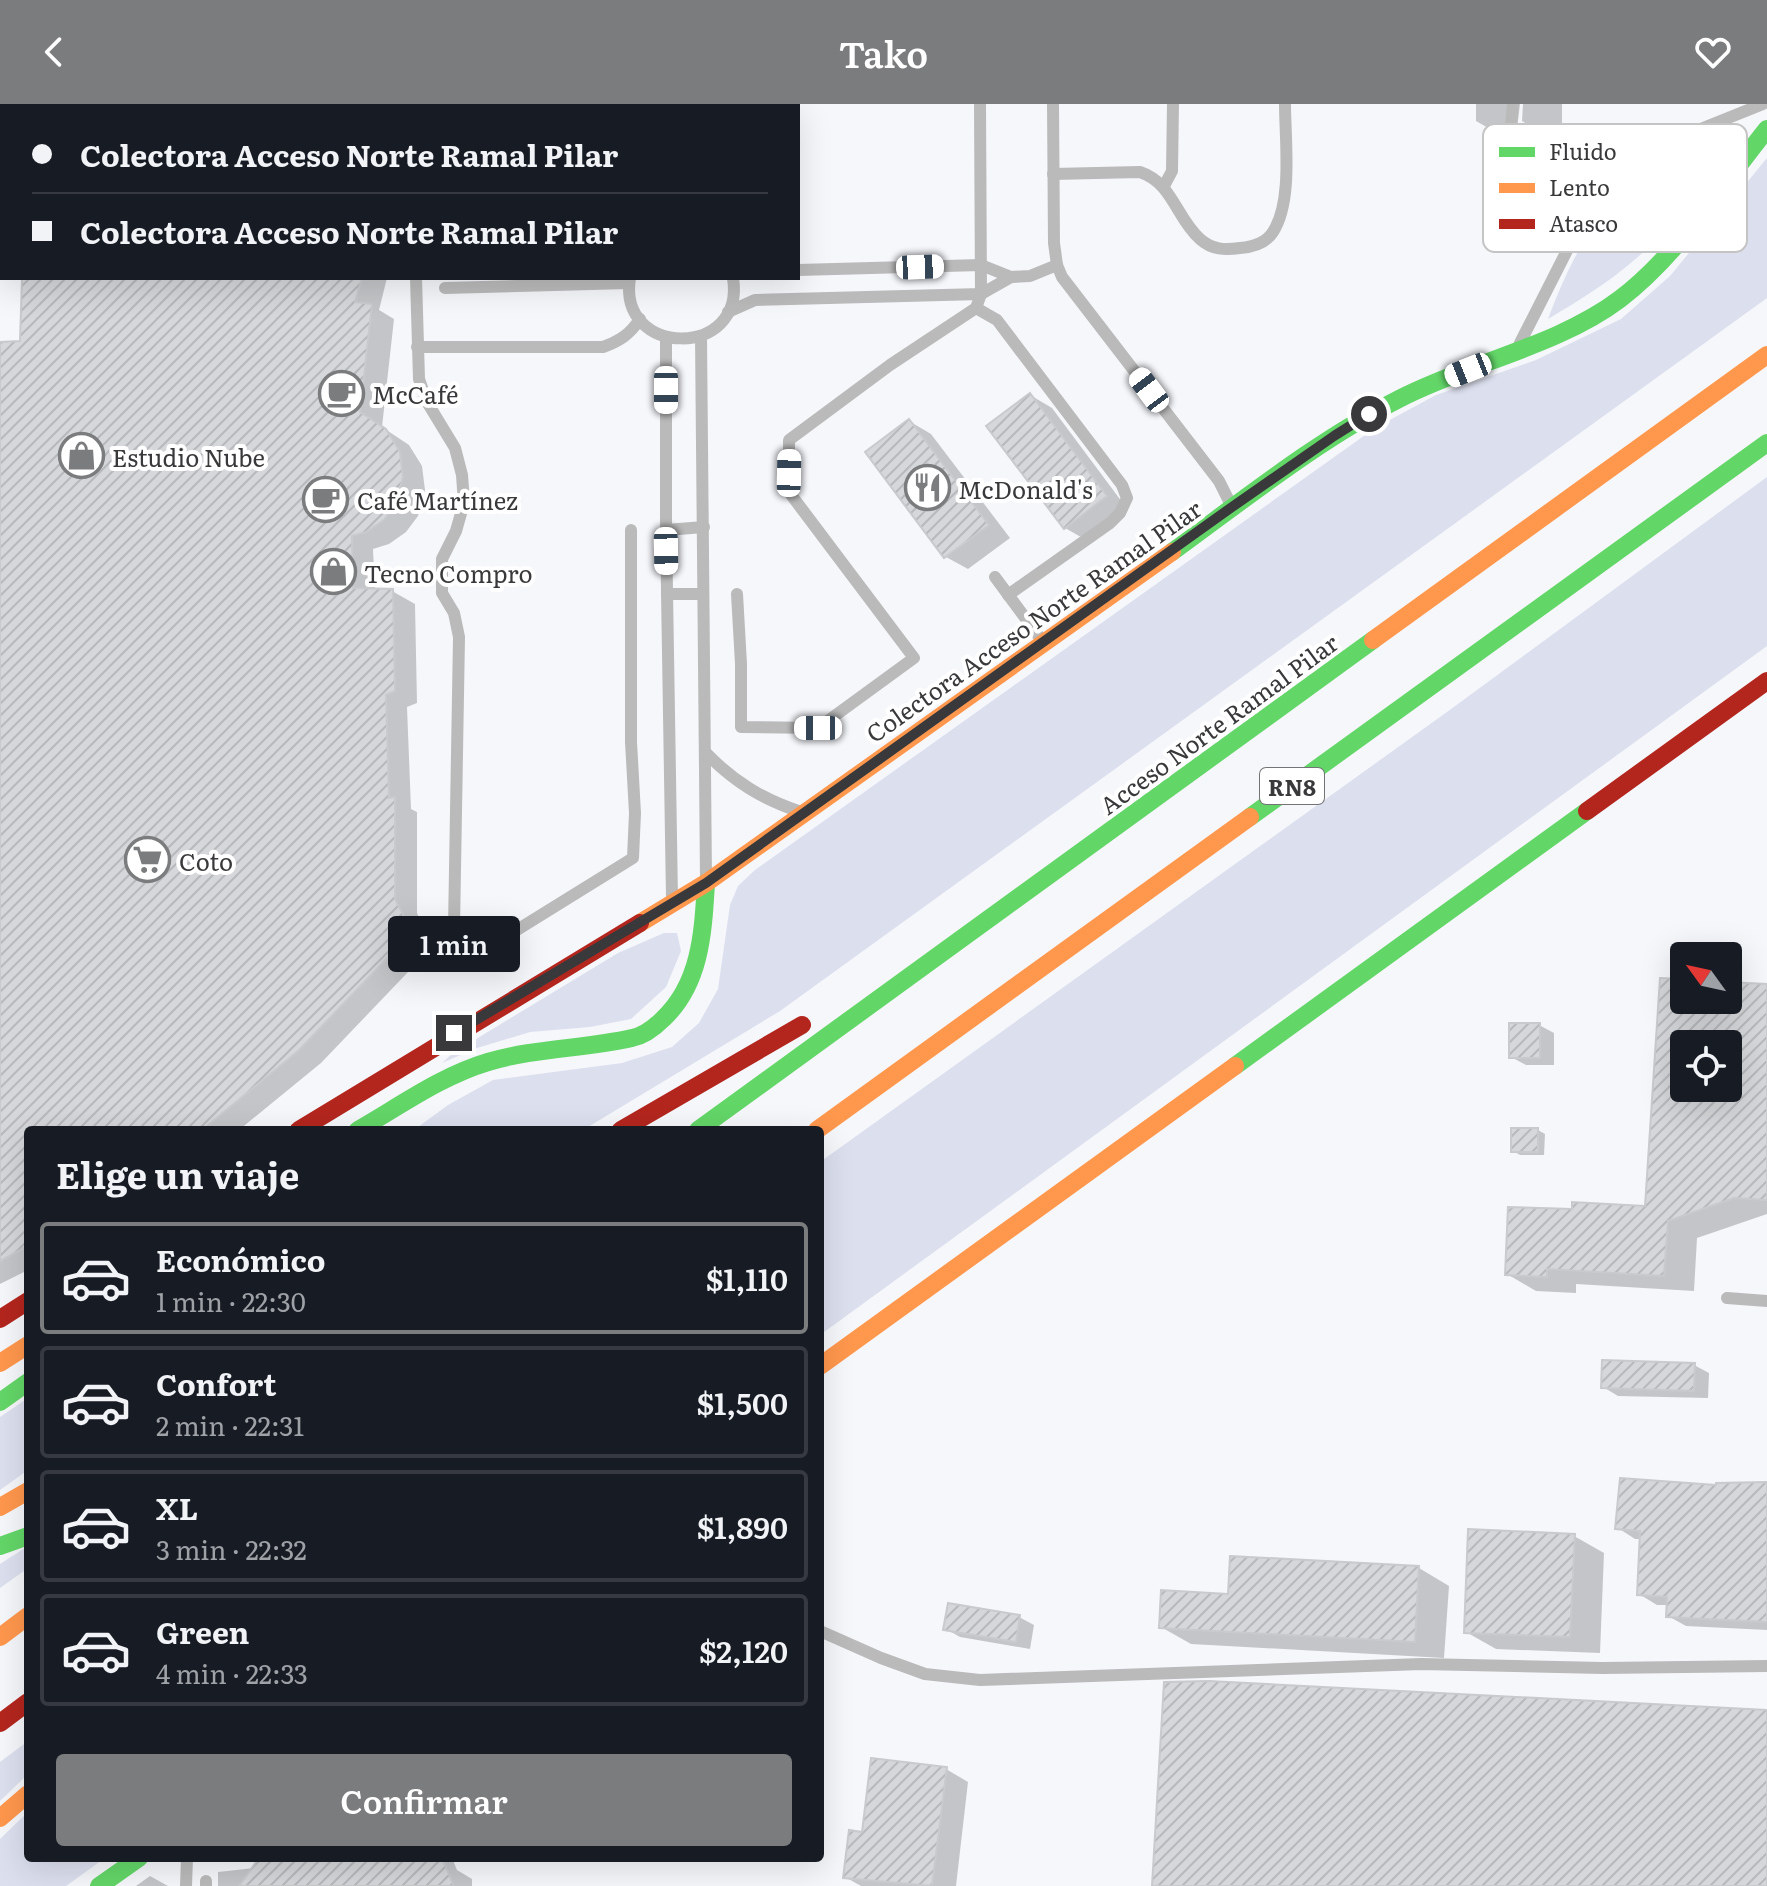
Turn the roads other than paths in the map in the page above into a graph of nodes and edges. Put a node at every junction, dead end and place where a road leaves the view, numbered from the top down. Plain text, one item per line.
1 (980, 104) edge
2 (1053, 104) edge
3 (1173, 104) edge
4 (1285, 104) edge
5 (1513, 104) edge
6 (1763, 104) edge
7 (1511, 124) edge
8 (1713, 124) edge
9 (1767, 129) edge
10 (1747, 154) edge
11 (1053, 174) junction
12 (1164, 186) junction
13 (1566, 252) edge
14 (1668, 252) edge
15 (981, 265) junction
16 (1057, 265) junction
17 (800, 270) edge
18 (1011, 277) junction
19 (416, 280) edge
20 (630, 280) edge
21 (733, 280) edge
22 (445, 288) dead end
23 (981, 294) junction
24 (976, 308) junction
25 (728, 312) junction
26 (640, 319) junction
27 (701, 336) junction
28 (666, 338) junction
29 (417, 347) junction
30 (1515, 352) junction
31 (1767, 355) edge
32 (1767, 443) edge
33 (1232, 507) junction
34 (704, 527) junction
35 (631, 530) dead end
36 (666, 530) junction
37 (995, 577) dead end
38 (667, 594) junction
39 (703, 594) junction
40 (737, 594) dead end
41 (1008, 595) junction
42 (1043, 642) junction
43 (1767, 681) edge
44 (705, 752) junction
45 (804, 813) junction
46 (706, 883) junction
47 (672, 903) junction
48 (1007, 905) junction
49 (855, 994) dead end
50 (814, 1018) dead end
51 (406, 1102) junction
52 (305, 1126) edge
53 (365, 1126) edge
54 (378, 1126) edge
55 (628, 1126) edge
56 (703, 1126) edge
57 (823, 1126) edge
58 (1727, 1298) dead end
59 (1767, 1301) edge
60 (24, 1304) edge
61 (0, 1319) edge
62 (24, 1348) edge
63 (0, 1363) edge
64 (824, 1363) edge
65 (24, 1385) edge
66 (0, 1402) edge
67 (24, 1493) edge
68 (0, 1507) edge
69 (24, 1537) edge
70 (0, 1546) edge
71 (24, 1619) edge
72 (824, 1633) edge
73 (0, 1637) edge
74 (1767, 1666) edge
75 (24, 1705) edge
76 (0, 1723) edge
77 (24, 1797) edge
78 (0, 1818) edge
79 (133, 1862) edge
80 (187, 1862) edge
81 (99, 1886) edge
82 (186, 1886) edge

1 - 15 lane
2 - 11 lane
3 - 12 lane
4 - 12 lane
5 - 7 lane
6 - 8 lane
9 - 10 main road, Colectora Acceso Norte Ramal Pilar
11 - 12 lane
11 - 16 lane
13 - 30 lane
14 - 30 main road, Colectora Acceso Norte Ramal Pilar
15 - 17 lane
15 - 18 lane
15 - 23 lane
16 - 18 lane
16 - 33 lane
18 - 23 lane
19 - 29 lane
20 - 22 lane
20 - 26 lane
21 - 25 lane
23 - 24 lane
23 - 25 lane
24 - 40 lane
24 - 41 lane
25 - 27 lane
26 - 28 lane
26 - 29 lane
27 - 28 lane
27 - 34 lane
28 - 36 lane
29 - 35 lane
30 - 33 main road, Colectora Acceso Norte Ramal Pilar
31 - 48 main road, Acceso Norte Ramal Pilar
32 - 57 main road, RN8
33 - 42 main road, Colectora Acceso Norte Ramal Pilar
34 - 36 lane
34 - 39 lane
36 - 38 lane
37 - 41 lane
38 - 39 lane
38 - 47 lane
39 - 44 lane
41 - 42 lane
42 - 45 main road, Colectora Acceso Norte Ramal Pilar
43 - 64 main road
44 - 45 lane
44 - 46 lane
45 - 46 main road, Colectora Acceso Norte Ramal Pilar
46 - 47 main road, Colectora Acceso Norte Ramal Pilar
46 - 51 main road
47 - 52 main road, Colectora Acceso Norte Ramal Pilar
48 - 49 main road
48 - 56 main road, Acceso Norte Ramal Pilar
50 - 55 main road
51 - 53 main road
51 - 54 main road
58 - 59 lane
60 - 61 main road
62 - 63 main road
65 - 66 main road
67 - 68 main road
69 - 70 main road
71 - 73 main road
72 - 74 lane
75 - 76 main road
77 - 78 main road
79 - 81 main road
80 - 82 lane

